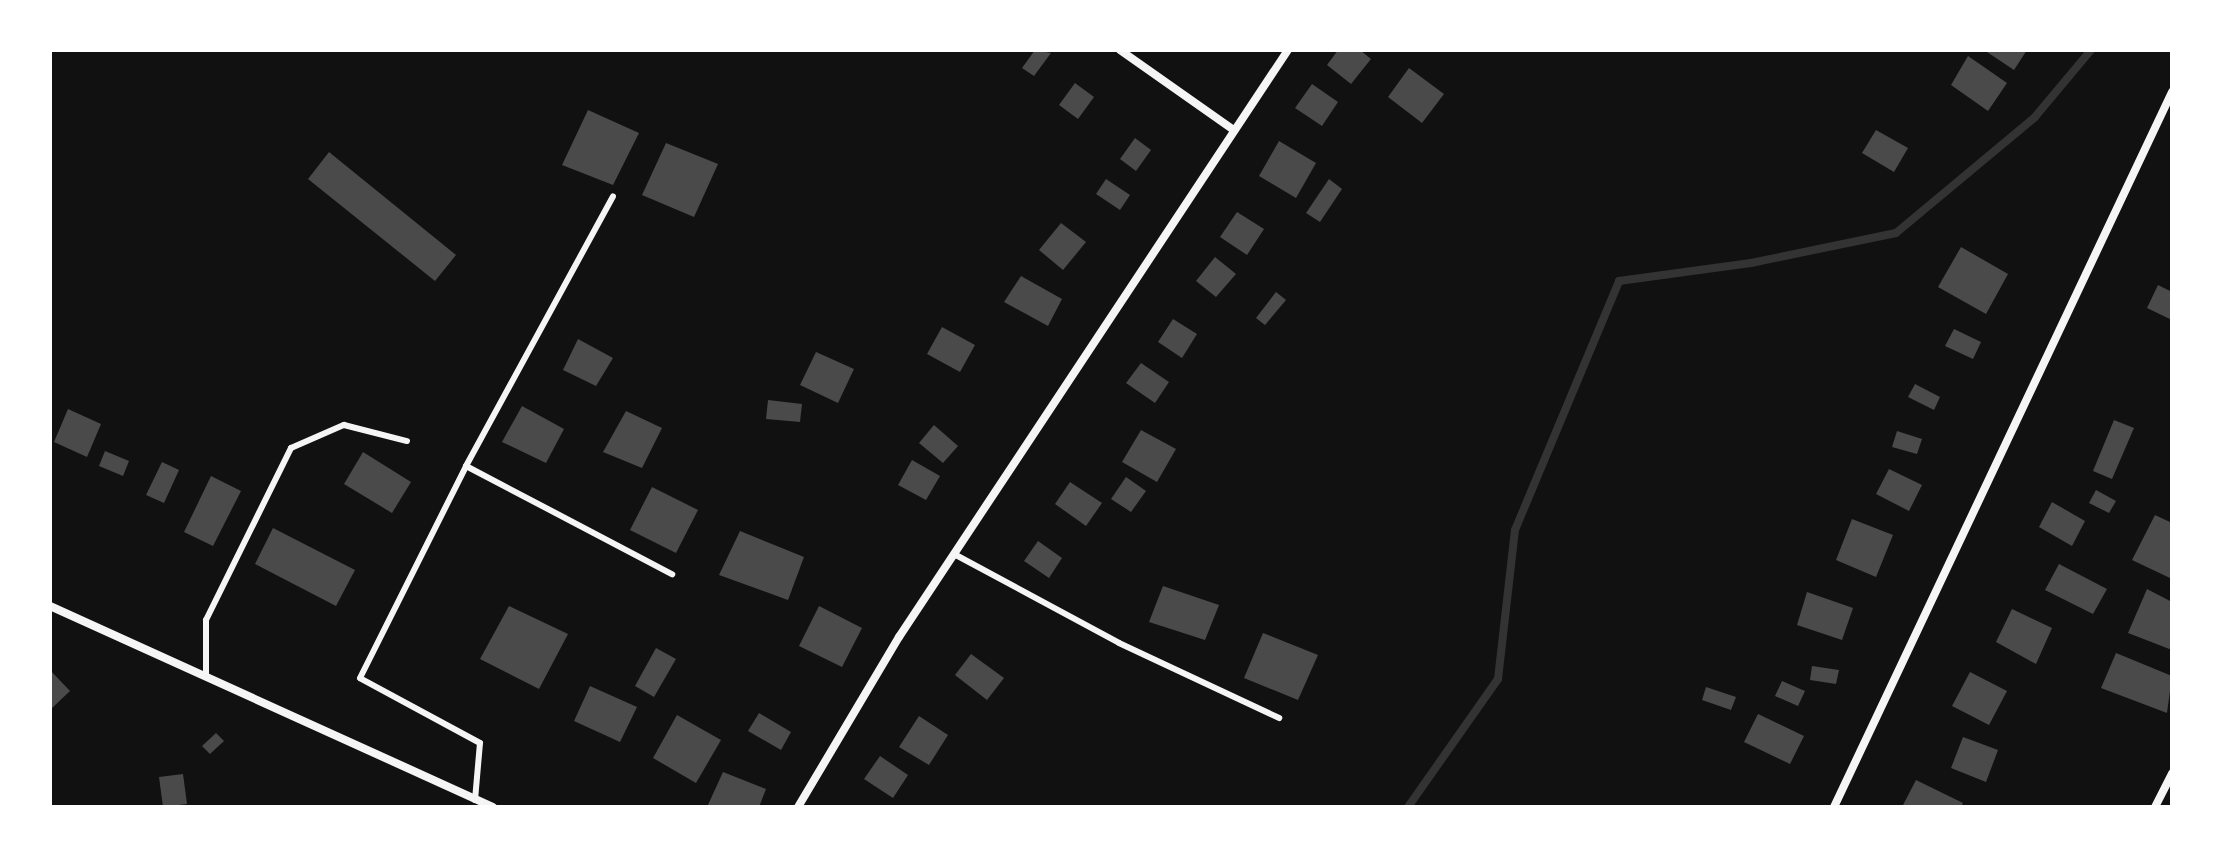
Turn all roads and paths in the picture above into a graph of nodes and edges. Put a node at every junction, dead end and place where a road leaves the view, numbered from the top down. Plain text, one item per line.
1 (1120, 50) edge
2 (1288, 50) edge
3 (2172, 92) edge
4 (1234, 130) junction
5 (613, 196) dead end
6 (407, 441) dead end
7 (466, 466) junction
8 (954, 554) junction
9 (672, 574) dead end
10 (50, 606) edge
11 (206, 676) junction
12 (1279, 718) dead end
13 (2172, 773) edge
14 (475, 804) edge
15 (493, 807) edge
16 (798, 807) edge
17 (1834, 807) edge
18 (2155, 807) edge

1 - 4 street
2 - 4 street
3 - 17 street
4 - 8 street
5 - 7 lane
6 - 11 lane
7 - 9 lane
7 - 14 lane
8 - 12 lane
8 - 16 street
10 - 11 street
11 - 14 street
13 - 18 street
14 - 15 street

